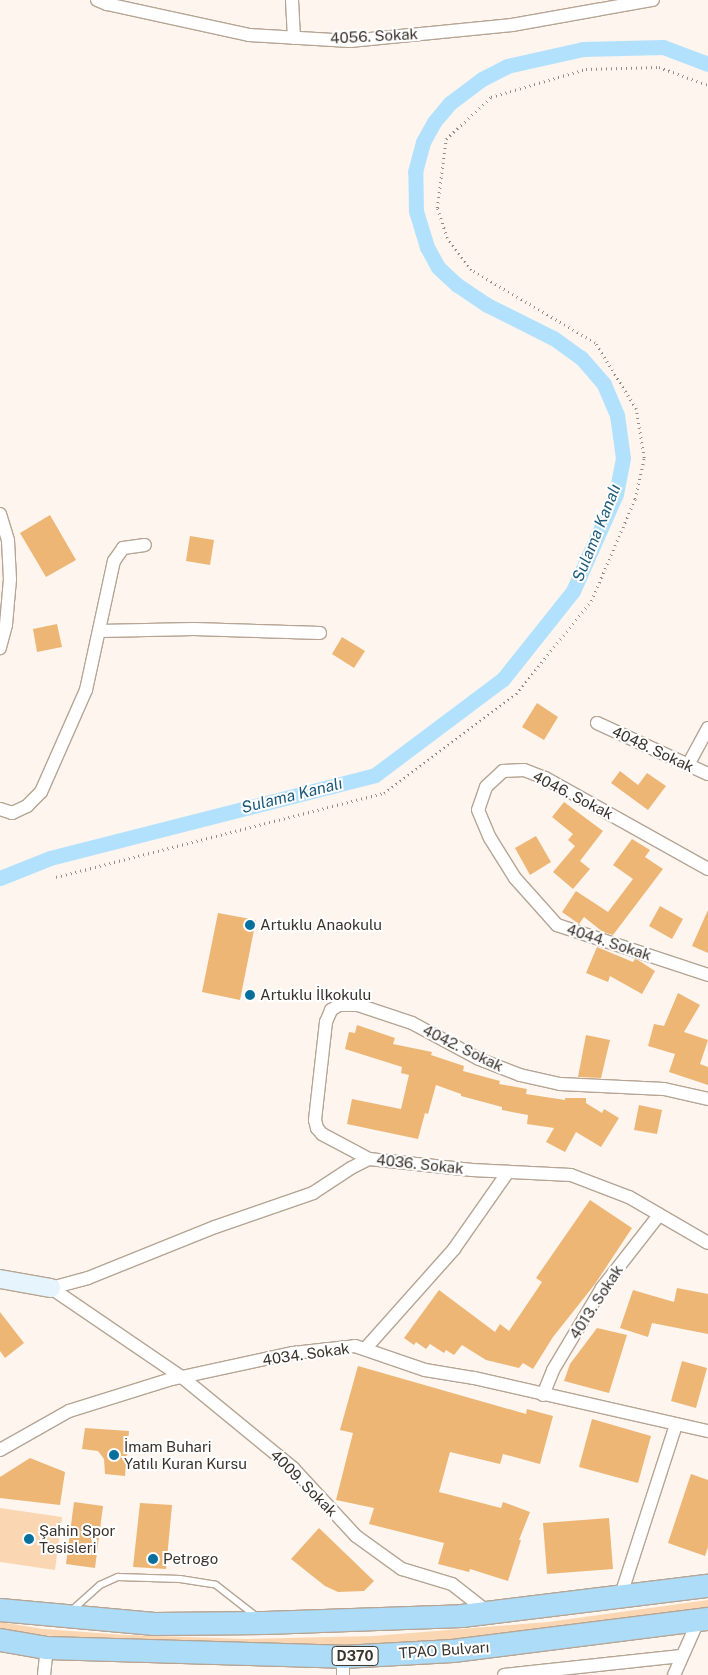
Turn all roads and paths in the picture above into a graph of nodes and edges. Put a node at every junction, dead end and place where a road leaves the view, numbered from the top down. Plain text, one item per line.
1 (97, 0) edge
2 (292, 0) edge
3 (654, 4) edge
4 (294, 38) junction
5 (708, 85) edge
6 (0, 514) edge
7 (144, 545) dead end
8 (100, 631) junction
9 (320, 633) dead end
10 (0, 648) edge
11 (597, 723) dead end
12 (708, 728) edge
13 (688, 765) junction
14 (708, 774) edge
15 (0, 809) edge
16 (490, 838) joint
17 (708, 869) edge
18 (56, 877) dead end
19 (708, 976) edge
20 (708, 1099) edge
21 (369, 1159) junction
22 (508, 1172) junction
23 (659, 1215) junction
24 (708, 1243) edge
25 (0, 1279) edge
26 (51, 1288) junction
27 (365, 1349) junction
28 (183, 1378) junction
29 (544, 1395) junction
30 (676, 1425) junction
31 (708, 1431) edge
32 (0, 1450) edge
33 (708, 1586) edge
34 (620, 1598) junction
35 (0, 1610) edge
36 (489, 1613) junction
37 (65, 1617) junction
38 (703, 1620) edge
39 (265, 1623) junction
40 (0, 1640) edge
41 (47, 1648) junction
42 (681, 1656) junction
43 (343, 1666) edge
44 (44, 1675) edge
45 (504, 1675) edge
46 (674, 1675) edge

1 - 4 street, 4056. Sokak
2 - 4 street
3 - 4 street, 4056. Sokak
5 - 18 path
6 - 10 street
7 - 8 street
8 - 9 street
8 - 15 street
11 - 13 street, 4048. Sokak
12 - 13 street
13 - 14 street, 4048. Sokak
16 - 17 street, 4046. Sokak
16 - 19 street, 4044. Sokak
20 - 21 street, 4042. Sokak
21 - 22 street, 4036. Sokak
21 - 26 street, 4036. Sokak
22 - 23 street, 4036. Sokak
22 - 27 street
23 - 24 street, 4036. Sokak
23 - 29 street, 4013. Sokak
25 - 26 street
26 - 28 street, 4009. Sokak
27 - 28 street, 4034. Sokak
27 - 29 street, 4034. Sokak
28 - 32 street, 4034. Sokak
28 - 36 street, 4009. Sokak
29 - 30 street, 4034. Sokak
30 - 31 street, 4034. Sokak
30 - 34 street
33 - 34 highway
34 - 36 highway
35 - 37 highway
36 - 39 highway
37 - 39 highway
37 - 39 lane
38 - 42 street
38 - 43 highway, TPAO Bulvarı / D370
40 - 41 highway, TPAO Bulvarı / D370
41 - 43 highway, TPAO Bulvarı / D370
41 - 44 street
42 - 45 street
42 - 46 street

